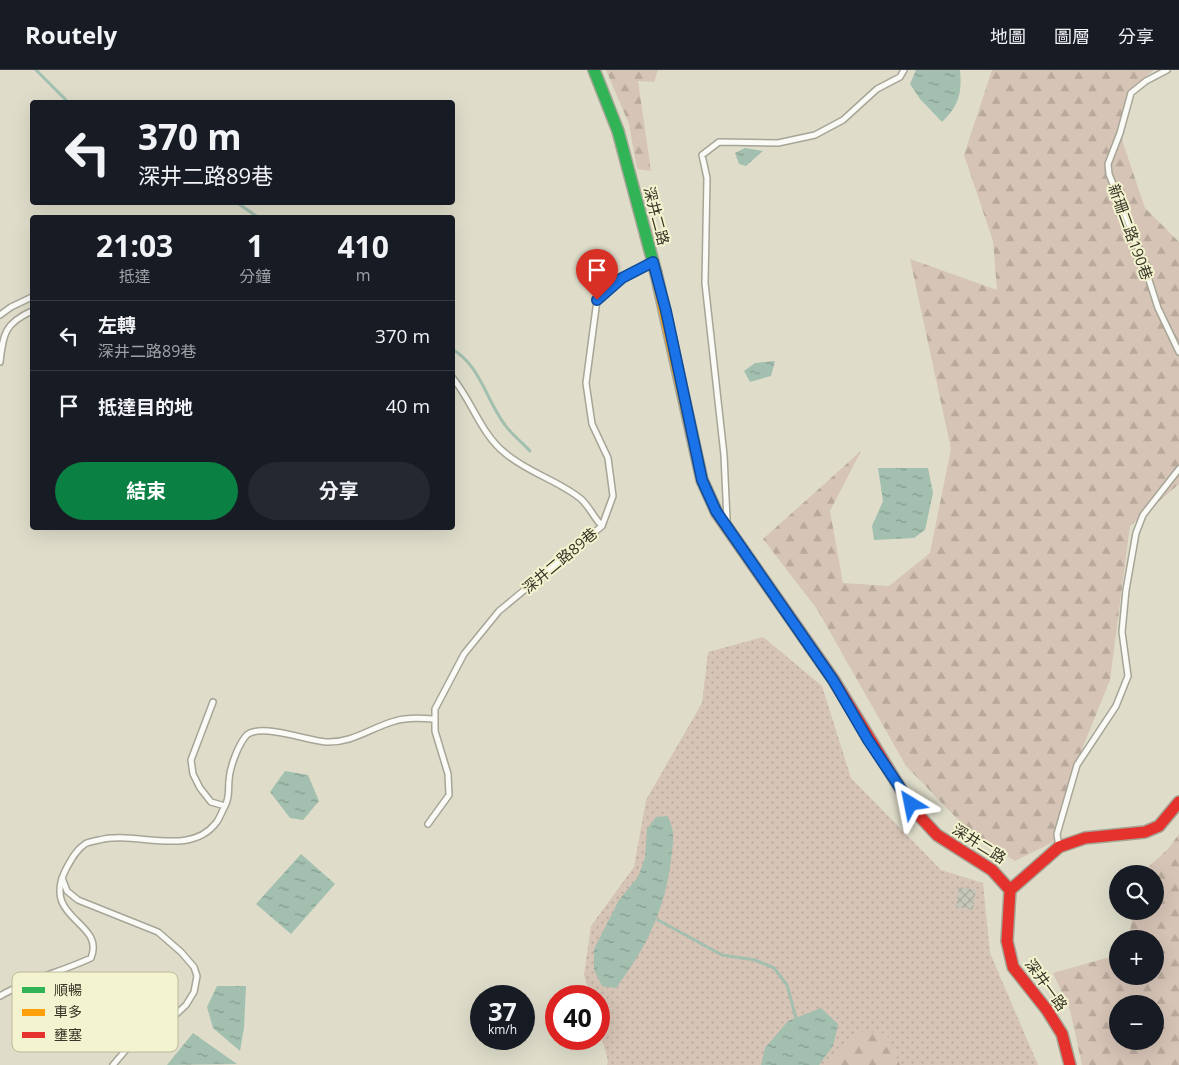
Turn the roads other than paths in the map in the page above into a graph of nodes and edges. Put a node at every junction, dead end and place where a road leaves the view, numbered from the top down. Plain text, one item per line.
1 (594, 70) edge
2 (904, 70) edge
3 (1167, 70) edge
4 (653, 262) junction
5 (30, 298) edge
6 (30, 312) edge
7 (0, 315) edge
8 (1179, 352) edge
9 (0, 362) edge
10 (455, 381) edge
11 (1179, 469) edge
12 (602, 526) junction
13 (727, 528) junction
14 (213, 702) dead end
15 (433, 718) junction
16 (1179, 802) edge
17 (225, 806) junction
18 (428, 824) dead end
19 (1059, 848) junction
20 (62, 877) junction
21 (1010, 890) junction
22 (59, 972) edge
23 (12, 989) edge
24 (0, 996) edge
25 (178, 1012) edge
26 (124, 1052) edge
27 (113, 1065) edge
28 (1070, 1065) edge

1 - 4 street, 深井二路
2 - 13 lane
3 - 8 lane, 新珊二路190巷
4 - 12 lane, 深井二路89巷
4 - 13 street, 深井二路
5 - 7 lane
6 - 9 lane
10 - 12 lane
11 - 19 lane
12 - 15 lane, 深井二路89巷
13 - 21 street, 深井二路
14 - 17 lane
15 - 17 lane
15 - 18 lane
16 - 19 street
17 - 20 lane
19 - 21 street
20 - 22 lane
20 - 25 lane
21 - 28 street, 深井一路
23 - 24 lane
26 - 27 lane

